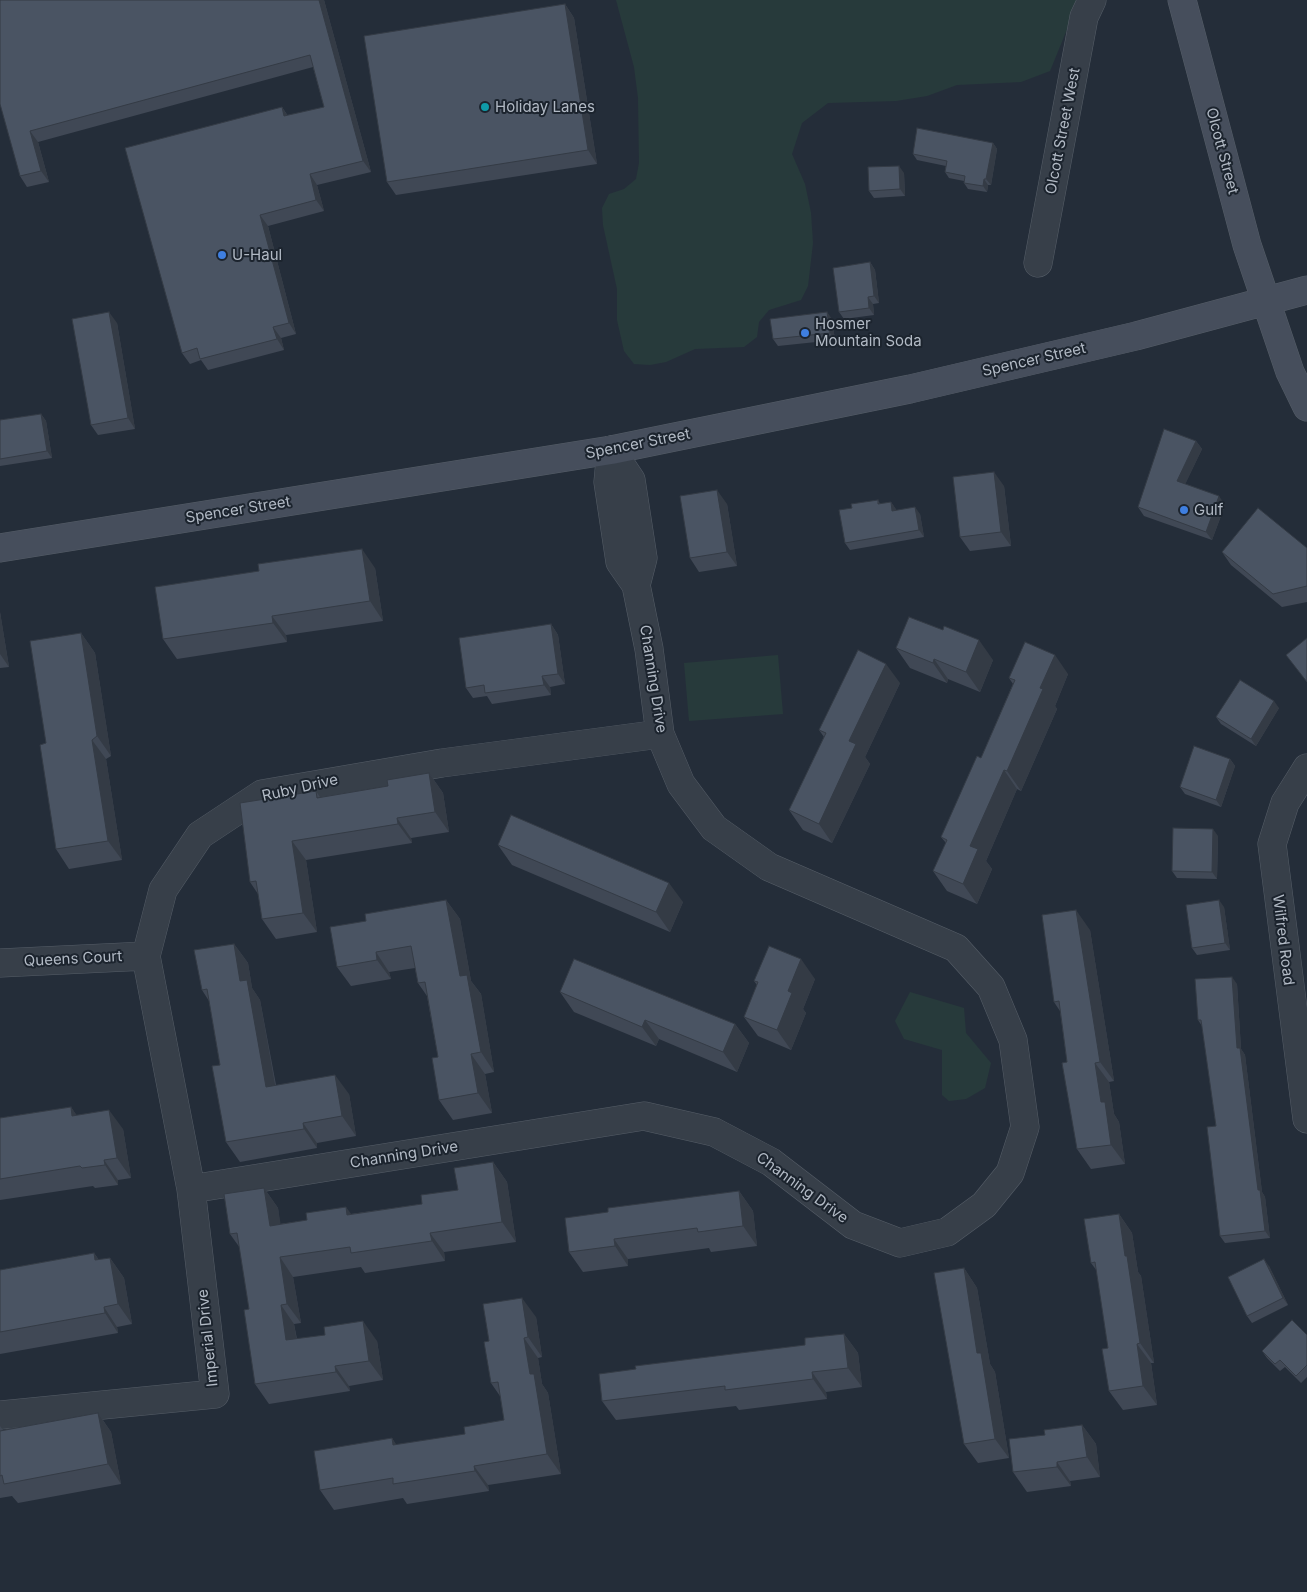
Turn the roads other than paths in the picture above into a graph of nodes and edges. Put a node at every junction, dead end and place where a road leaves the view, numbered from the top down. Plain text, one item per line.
1 (1092, 0) edge
2 (1182, 0) edge
3 (1038, 263) dead end
4 (1307, 290) edge
5 (1267, 300) junction
6 (1307, 407) edge
7 (612, 450) junction
8 (0, 548) edge
9 (660, 734) junction
10 (1307, 768) edge
11 (146, 956) junction
12 (0, 963) edge
13 (1307, 1119) edge
14 (191, 1189) junction
15 (0, 1414) edge

1 - 3 street, Olcott Street West
2 - 5 main road, Olcott Street
4 - 5 main road, Spencer Street
5 - 6 main road, Olcott Street
5 - 7 main road, Spencer Street
7 - 8 main road, Spencer Street
7 - 9 street, Channing Drive
9 - 11 street, Ruby Drive
9 - 14 street, Channing Drive
10 - 13 street, Wilfred Road
11 - 12 street, Queens Court
11 - 14 street, Ruby Drive
14 - 15 street, Imperial Drive

